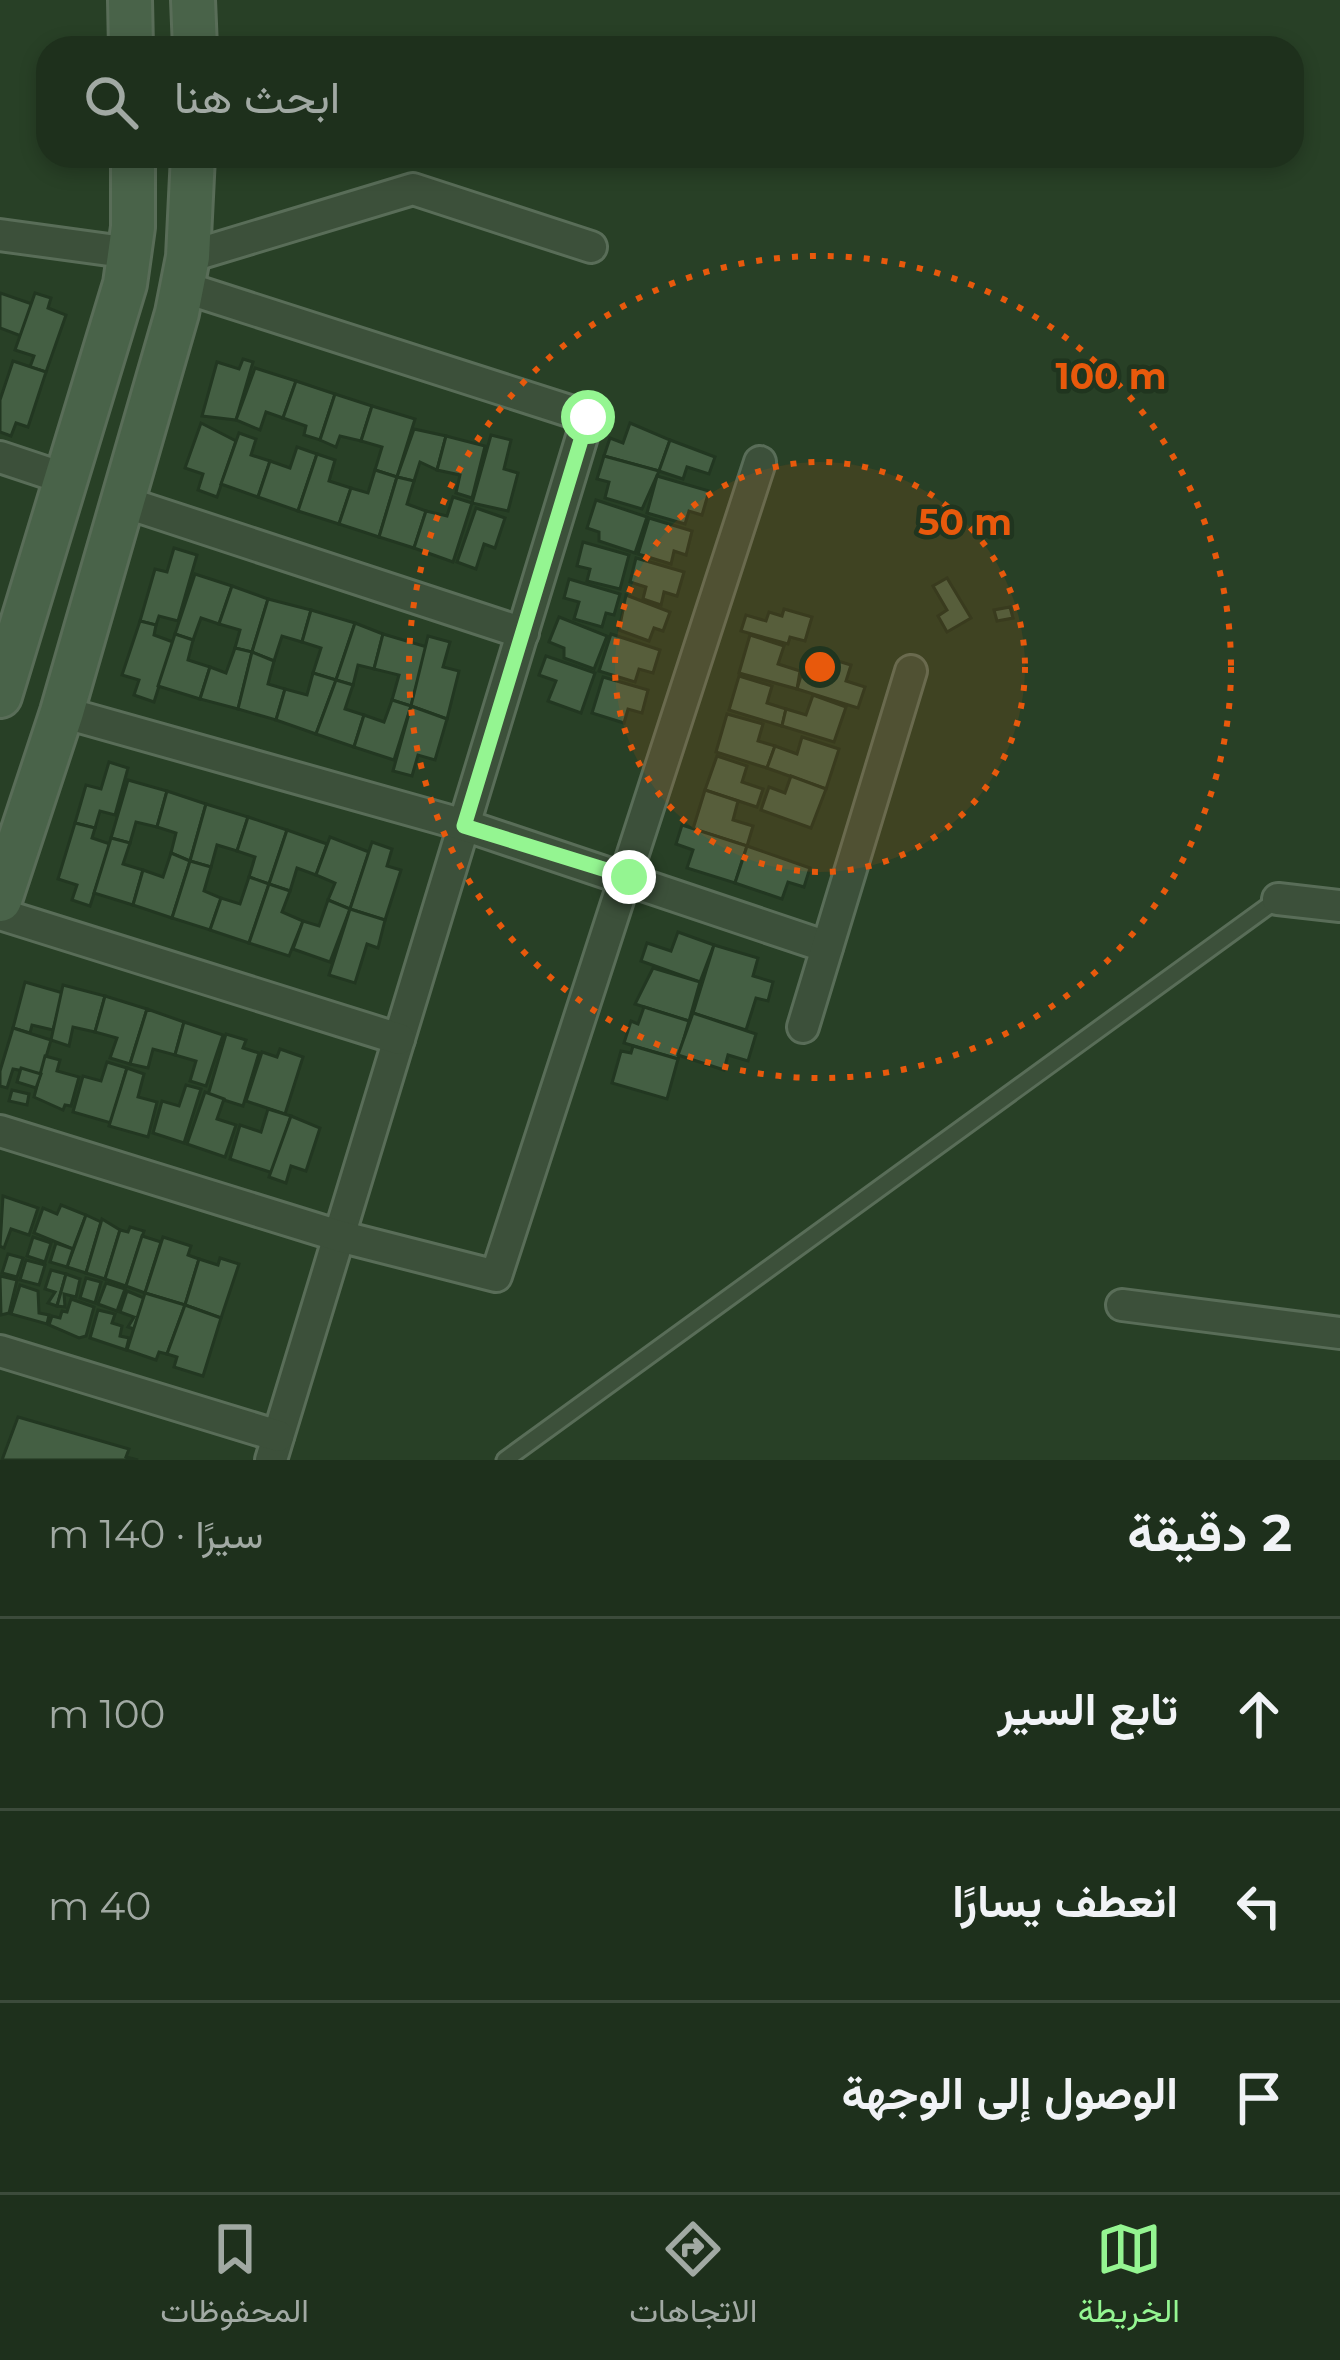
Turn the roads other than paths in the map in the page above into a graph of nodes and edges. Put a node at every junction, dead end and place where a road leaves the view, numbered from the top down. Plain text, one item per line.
1 (130, 0) edge
2 (193, 0) edge
3 (131, 36) edge
4 (194, 36) edge
5 (133, 168) edge
6 (192, 168) edge
7 (0, 235) edge
8 (591, 247) dead end
9 (131, 253) junction
10 (186, 272) junction
11 (0, 457) edge
12 (760, 462) dead end
13 (67, 479) junction
14 (124, 502) junction
15 (523, 633) junction
16 (911, 671) dead end
17 (0, 696) edge
18 (62, 712) junction
19 (464, 826) junction
20 (629, 877) junction
21 (1278, 899) joint
22 (0, 900) edge
23 (1340, 906) edge
24 (0, 914) edge
25 (827, 947) junction
26 (803, 1027) dead end
27 (399, 1039) junction
28 (0, 1131) edge
29 (340, 1236) junction
30 (1122, 1306) dead end
31 (1340, 1333) edge
32 (0, 1351) edge
33 (275, 1448) edge
34 (506, 1460) edge

1 - 3 street
2 - 4 street
5 - 9 street
6 - 10 street
7 - 9 street
8 - 10 street
9 - 13 street
10 - 14 street
10 - 15 street
11 - 13 street
12 - 20 street
13 - 17 street
14 - 15 street
14 - 18 street
15 - 19 street
16 - 25 street
18 - 19 street
18 - 22 street
19 - 20 street
19 - 27 street
20 - 25 street
20 - 29 street
21 - 23 street
21 - 34 lane
24 - 27 street
25 - 26 street
27 - 29 street
28 - 29 street
29 - 33 street
30 - 31 street
32 - 33 street

